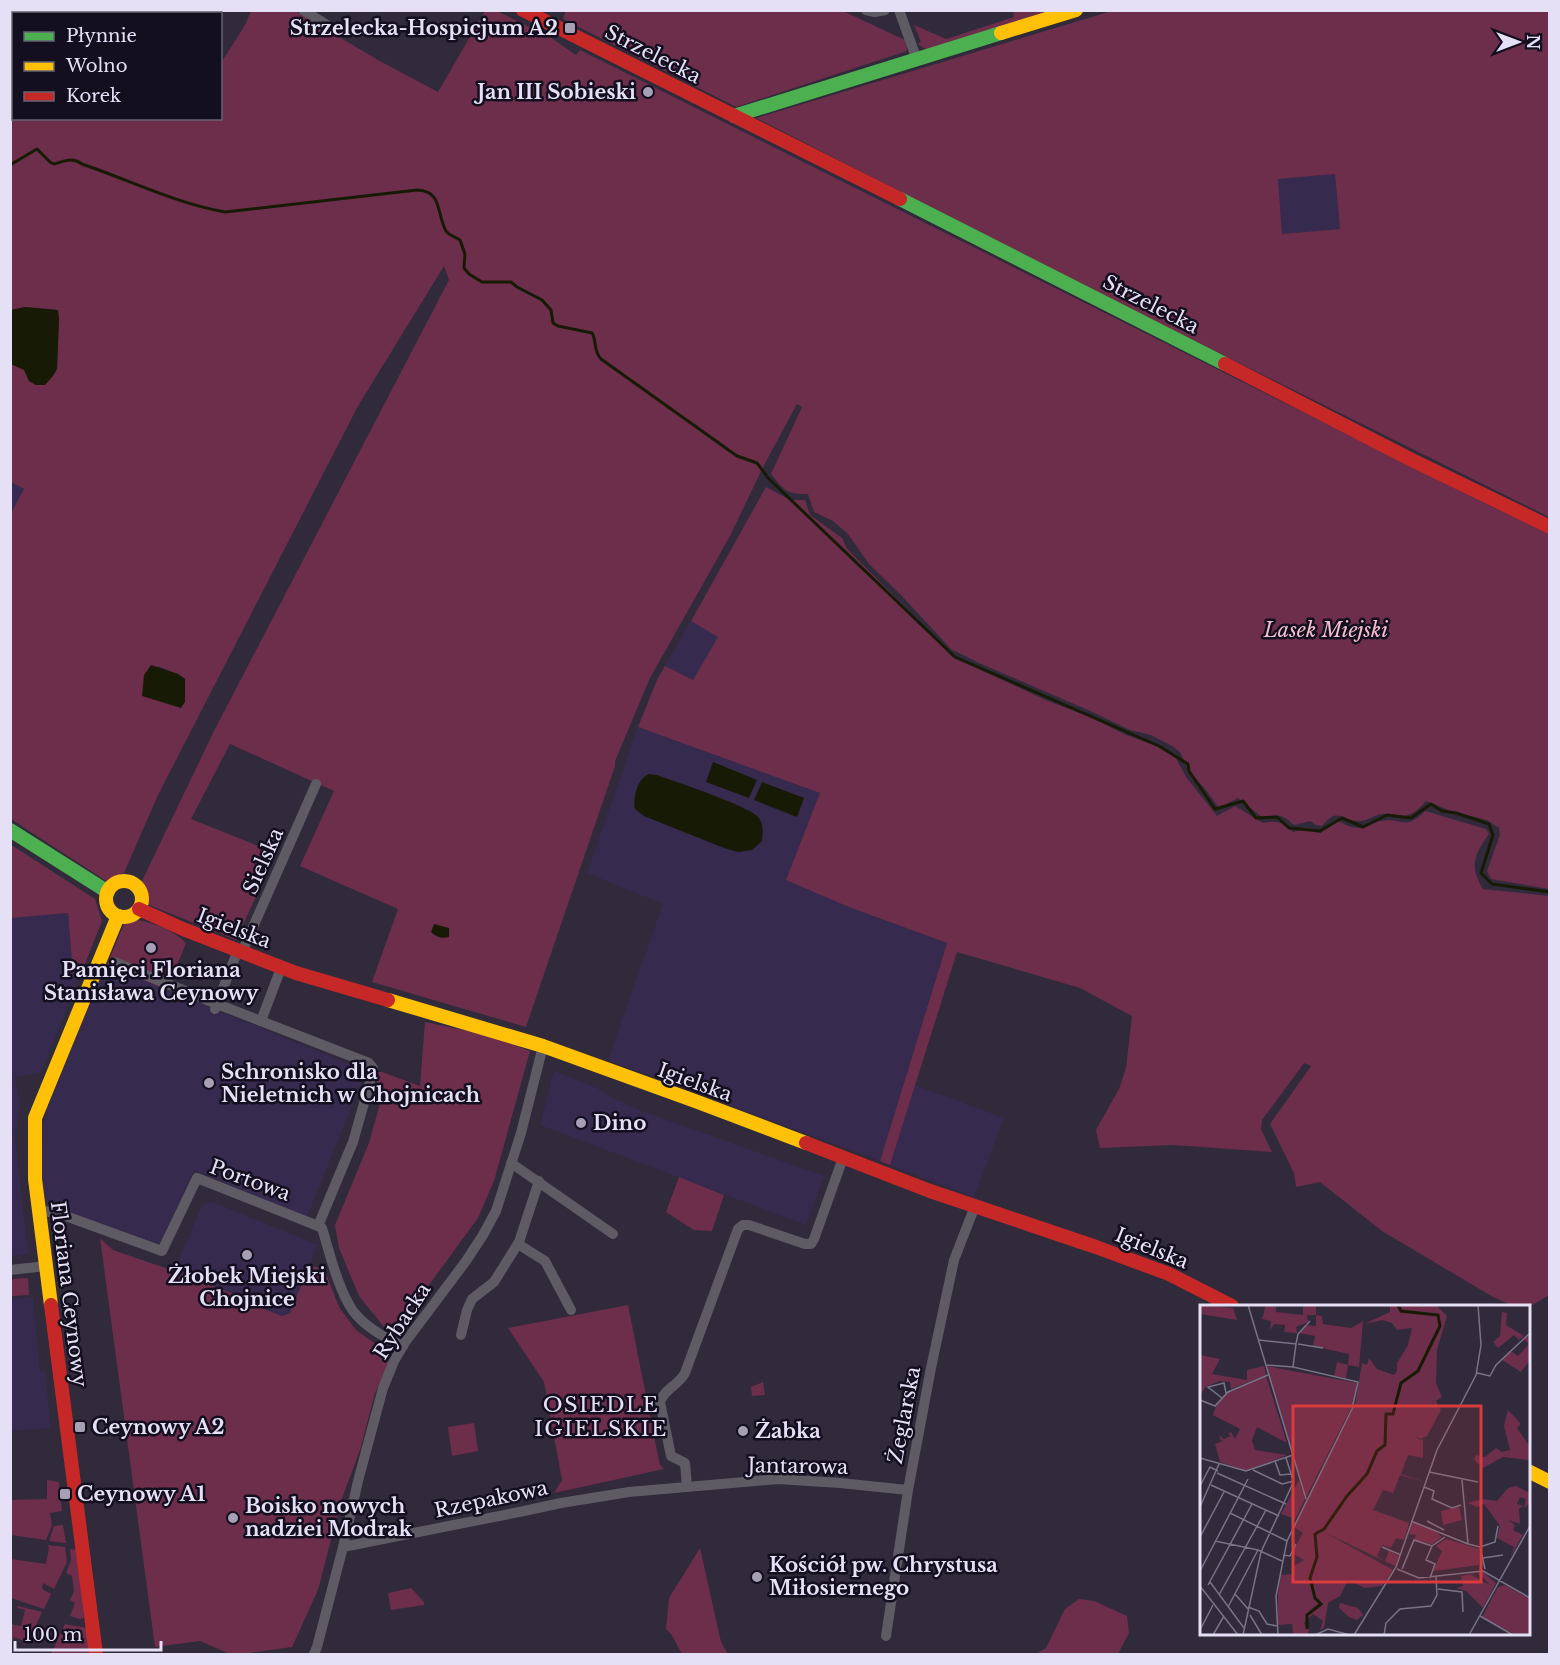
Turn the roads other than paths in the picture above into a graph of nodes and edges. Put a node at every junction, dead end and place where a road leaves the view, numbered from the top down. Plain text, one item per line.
1 (303, 10) edge
2 (522, 10) edge
3 (866, 10) edge
4 (885, 10) edge
5 (899, 10) edge
6 (1076, 10) edge
7 (335, 30) dead end
8 (916, 60) junction
9 (734, 116) junction
10 (1550, 527) edge
11 (316, 784) dead end
12 (10, 830) edge
13 (108, 892) junction
14 (139, 909) junction
15 (118, 916) junction
16 (240, 951) junction
17 (114, 962) dead end
18 (281, 968) junction
19 (216, 1007) junction
20 (261, 1021) junction
21 (543, 1046) junction
22 (843, 1158) junction
23 (511, 1163) junction
24 (539, 1181) junction
25 (975, 1206) junction
26 (39, 1212) junction
27 (318, 1226) junction
28 (614, 1234) dead end
29 (518, 1244) junction
30 (46, 1266) junction
31 (10, 1270) edge
32 (1230, 1305) edge
33 (571, 1310) dead end
34 (461, 1335) dead end
35 (403, 1346) junction
36 (1530, 1472) edge
37 (1550, 1482) edge
38 (687, 1487) junction
39 (908, 1490) junction
40 (343, 1547) junction
41 (886, 1636) dead end
42 (96, 1654) edge
43 (314, 1654) edge

1 - 7 street
2 - 9 street, Strzelecka
3 - 4 street
5 - 8 street
6 - 8 street
8 - 9 street
9 - 10 street, Strzelecka
11 - 16 street, Sielska
12 - 13 street
13 - 14 street
13 - 15 street
14 - 15 street
14 - 16 street, Igielska
15 - 26 street, Floriana Ceynowy
16 - 18 street, Igielska
16 - 19 street
17 - 19 street
18 - 20 street
18 - 21 street, Igielska
19 - 20 street
20 - 27 street
21 - 22 street, Igielska
21 - 23 street, Rybacka
22 - 25 street, Igielska
22 - 38 street
23 - 24 street
23 - 35 street, Rybacka
24 - 28 street
24 - 29 street
25 - 32 street, Igielska
25 - 39 street, Żeglarska
26 - 27 street, Portowa
26 - 30 street, Floriana Ceynowy
27 - 35 street
29 - 33 street
29 - 34 street
30 - 31 street
30 - 42 street, Floriana Ceynowy
35 - 40 street, Rybacka
36 - 37 street
38 - 39 street, Jantarowa
38 - 40 street, Rzepakowa
39 - 41 street, Żeglarska
40 - 43 street

